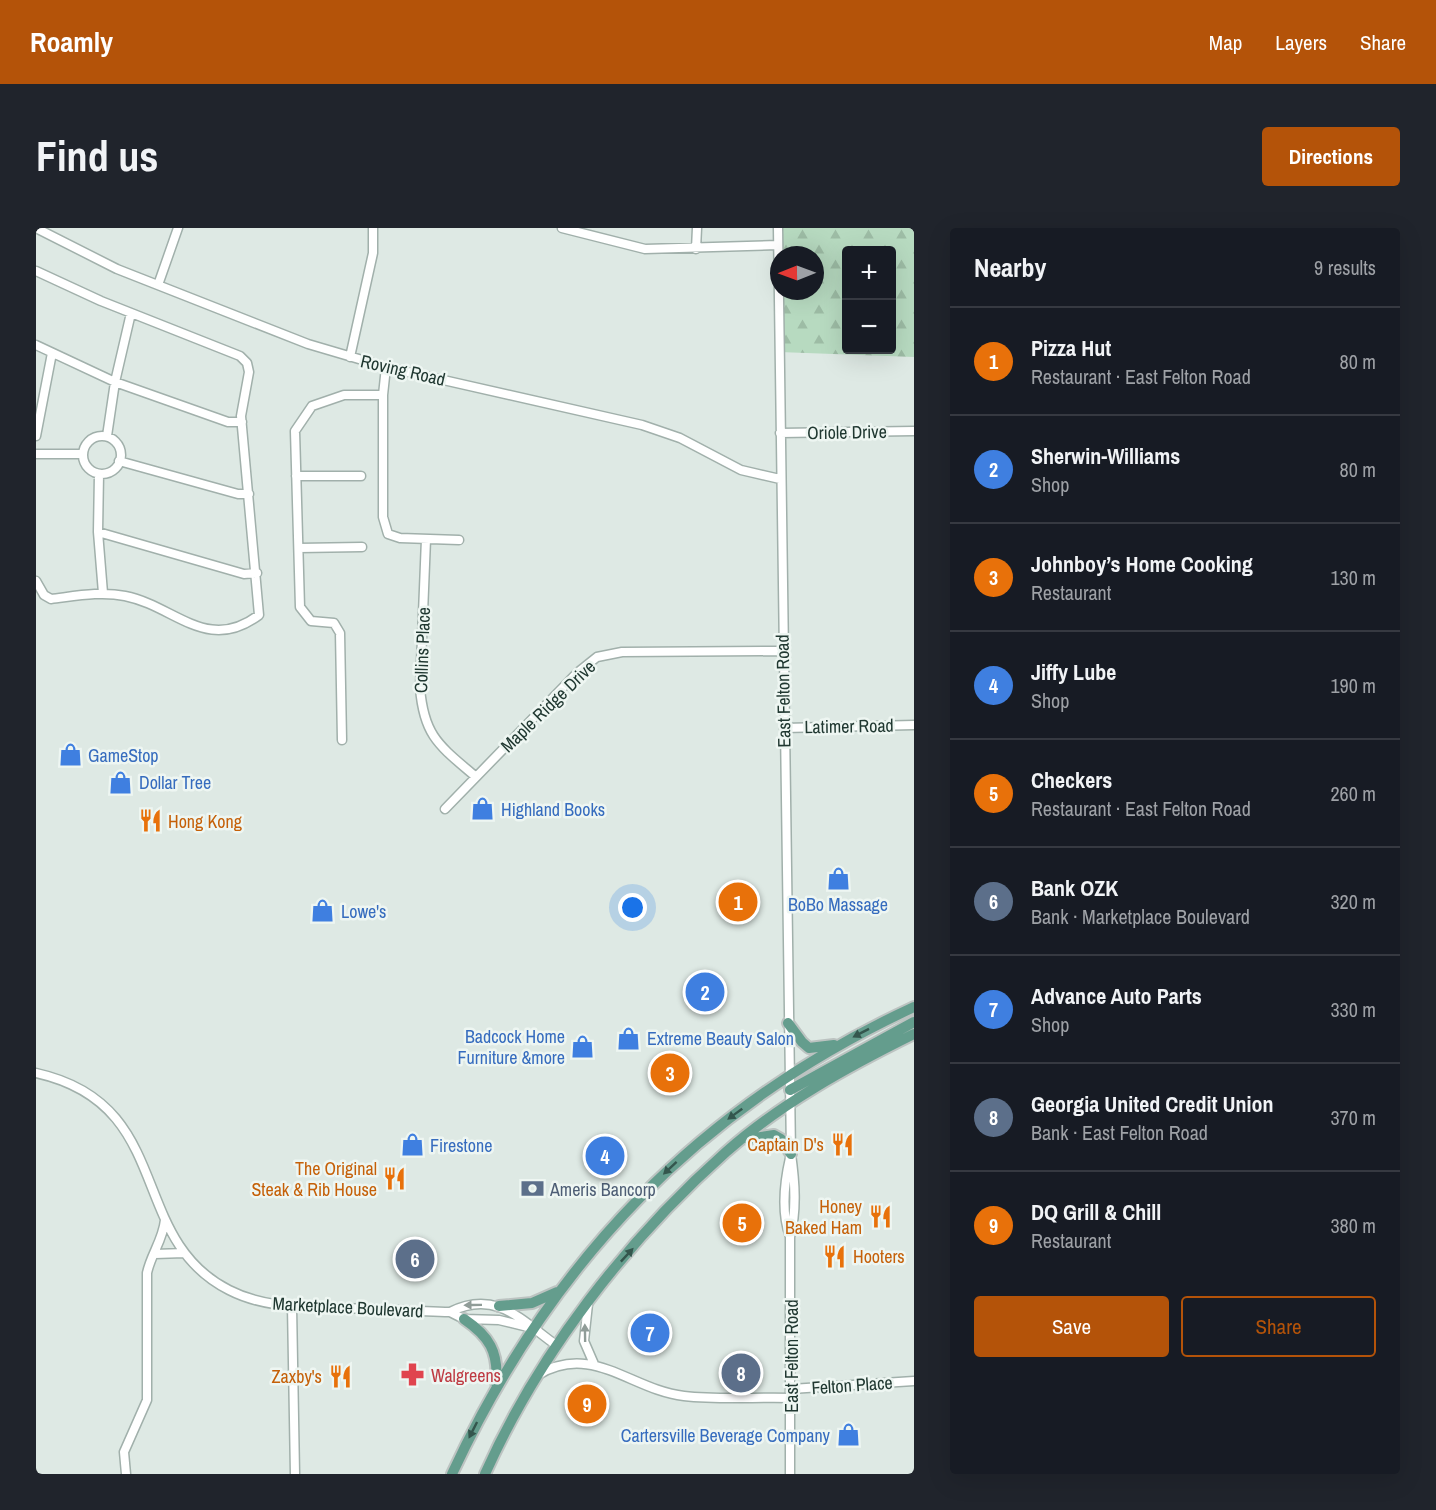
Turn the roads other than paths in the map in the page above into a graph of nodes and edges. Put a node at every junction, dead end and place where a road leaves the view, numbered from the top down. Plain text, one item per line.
1 (36, 228) edge
2 (178, 228) edge
3 (373, 228) edge
4 (562, 228) edge
5 (697, 228) edge
6 (778, 228) edge
7 (777, 245) junction
8 (696, 249) junction
9 (36, 271) edge
10 (158, 285) junction
11 (131, 313) junction
12 (36, 345) edge
13 (52, 353) junction
14 (350, 357) junction
15 (386, 367) junction
16 (115, 382) junction
17 (383, 394) junction
18 (242, 422) junction
19 (914, 431) edge
20 (780, 433) junction
21 (36, 436) edge
22 (107, 436) junction
23 (36, 454) edge
24 (83, 454) junction
25 (119, 461) junction
26 (99, 474) junction
27 (296, 476) junction
28 (361, 476) dead end
29 (780, 479) junction
30 (249, 494) junction
31 (98, 531) junction
32 (426, 539) junction
33 (459, 540) dead end
34 (362, 547) dead end
35 (298, 548) junction
36 (257, 573) junction
37 (36, 581) edge
38 (103, 593) junction
39 (782, 651) junction
40 (914, 725) edge
41 (784, 728) junction
42 (342, 740) dead end
43 (476, 777) junction
44 (444, 809) dead end
45 (914, 1007) edge
46 (914, 1022) edge
47 (788, 1023) junction
48 (914, 1034) edge
49 (843, 1043) junction
50 (36, 1073) edge
51 (789, 1076) junction
52 (790, 1090) junction
53 (790, 1104) junction
54 (741, 1141) junction
55 (791, 1154) junction
56 (165, 1220) junction
57 (184, 1253) junction
58 (155, 1254) junction
59 (560, 1290) junction
60 (590, 1300) junction
61 (292, 1306) junction
62 (499, 1306) junction
63 (450, 1312) junction
64 (464, 1318) junction
65 (532, 1328) junction
66 (556, 1345) junction
67 (594, 1364) junction
68 (536, 1377) junction
69 (914, 1381) edge
70 (496, 1387) junction
71 (791, 1393) junction
72 (126, 1474) edge
73 (295, 1474) edge
74 (452, 1474) edge
75 (484, 1474) edge
76 (790, 1474) edge

1 - 10 street, Roving Road
2 - 10 street
3 - 14 street
4 - 8 street
5 - 8 street
6 - 7 street, East Felton Road
7 - 8 street
7 - 20 street, East Felton Road
9 - 11 street
10 - 14 street, Roving Road
11 - 16 street
11 - 18 street
12 - 13 street
13 - 16 street
13 - 21 street
14 - 15 street, Roving Road
15 - 17 street
15 - 29 street, Roving Road
16 - 18 street
16 - 22 street
17 - 27 street
17 - 32 street
18 - 30 street
19 - 20 street, Oriole Drive
20 - 29 street, East Felton Road
22 - 24 street
22 - 25 street
23 - 24 street
24 - 26 street
25 - 26 street
25 - 30 street
26 - 31 street
27 - 28 street
27 - 35 street
29 - 39 street, East Felton Road
30 - 36 street
31 - 36 street
31 - 38 street
32 - 33 street
32 - 43 street, Collins Place
34 - 35 street
35 - 42 street
36 - 38 street
37 - 38 street
39 - 41 street, East Felton Road
39 - 43 street, Maple Ridge Drive
40 - 41 street, Latimer Road
41 - 47 street, East Felton Road
43 - 44 street, Maple Ridge Drive
45 -> 49 main road
46 - 52 main road
47 - 49 main road
47 - 51 street, East Felton Road
48 - 53 main road
49 - 51 main road
50 - 56 street, Marketplace Boulevard
51 - 52 street, East Felton Road
51 -> 59 main road
52 - 53 street, East Felton Road
53 - 54 main road
53 - 55 street, East Felton Road
54 - 55 main road
60 -> 54 main road
55 - 71 street, East Felton Road
56 - 57 street, Marketplace Boulevard
56 - 58 street
57 - 58 street
57 - 61 street, Marketplace Boulevard
58 - 72 street
59 - 62 main road
59 - 65 main road
60 - 66 main road
67 -> 60 street
61 - 63 street, Marketplace Boulevard
61 - 73 street
62 -> 63 street, Marketplace Boulevard
62 - 65 street, Marketplace Boulevard
63 - 64 street, Marketplace Boulevard
64 - 65 street, Marketplace Boulevard
64 - 70 main road
65 - 66 street, Marketplace Boulevard
65 - 70 main road
66 - 68 main road
67 - 68 street
67 - 71 street, Felton Place
68 - 75 main road
69 - 71 street, Felton Place
70 -> 74 main road
71 - 76 street, East Felton Road

